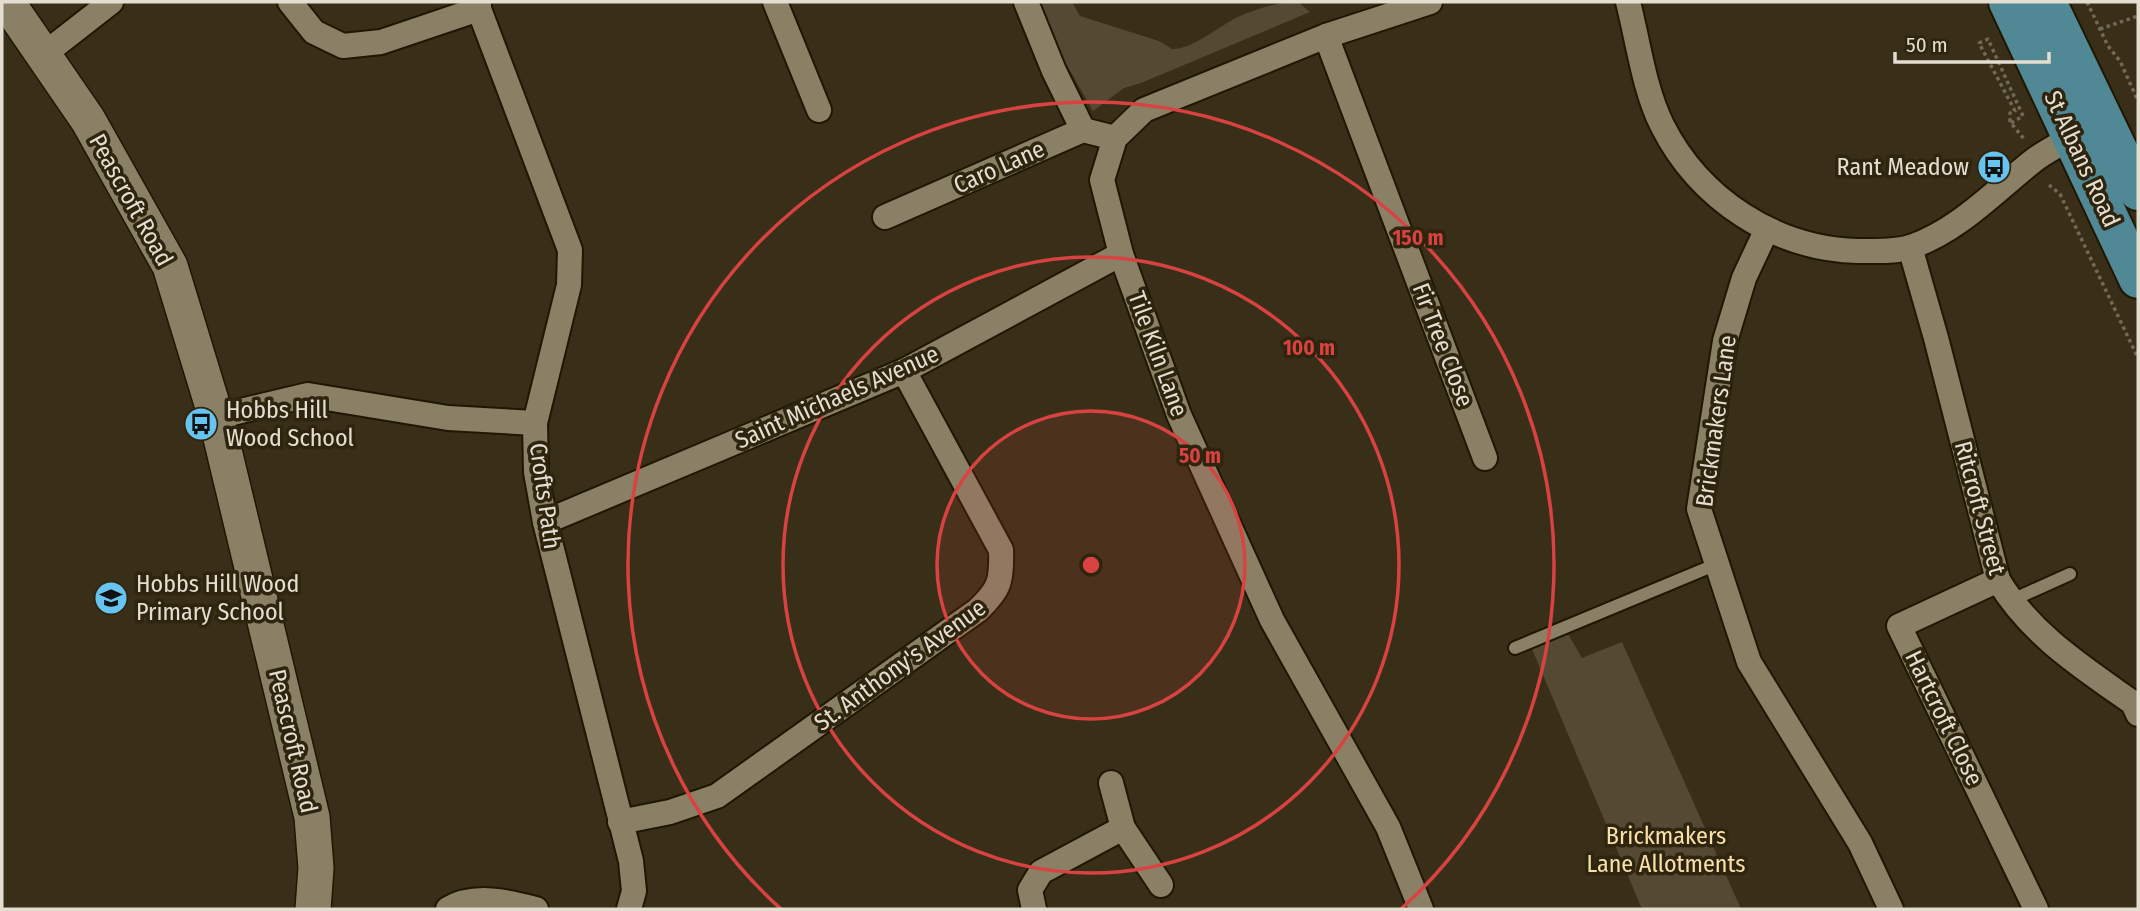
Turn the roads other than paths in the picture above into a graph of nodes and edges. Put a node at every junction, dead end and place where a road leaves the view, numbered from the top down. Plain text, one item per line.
1 (7, 2) edge
2 (111, 2) edge
3 (290, 2) edge
4 (775, 2) edge
5 (1026, 2) edge
6 (1430, 2) edge
7 (1628, 2) edge
8 (2008, 2) edge
9 (2047, 2) edge
10 (479, 6) edge
11 (1326, 36) junction
12 (43, 55) junction
13 (819, 110) dead end
14 (2101, 112) junction
15 (1083, 130) junction
16 (1115, 138) junction
17 (2071, 138) junction
18 (2138, 191) edge
19 (885, 217) dead end
20 (1767, 229) junction
21 (1910, 247) junction
22 (1121, 254) junction
23 (2138, 279) edge
24 (904, 371) junction
25 (216, 417) junction
26 (535, 423) junction
27 (1485, 458) dead end
28 (545, 522) junction
29 (1717, 564) junction
30 (2070, 574) dead end
31 (2004, 590) junction
32 (1515, 648) dead end
33 (2138, 714) edge
34 (1111, 783) dead end
35 (620, 822) junction
36 (1123, 828) junction
37 (1161, 885) dead end
38 (313, 909) edge
39 (448, 909) edge
40 (536, 909) edge
41 (629, 909) edge
42 (1034, 909) edge
43 (1422, 909) edge
44 (1891, 909) edge
45 (2036, 909) edge

1 - 12 street, Peascroft Road
2 - 12 street
3 - 10 street, Crofts Path
4 - 13 street
5 - 15 street
6 - 11 street, Tile Kiln Lane
7 - 20 street
8 - 17 main road, St Albans Road
9 - 14 main road, St Albans Road
10 - 26 street, Crofts Path
11 - 16 street, Tile Kiln Lane
11 - 27 street, Fir Tree Close
12 - 25 street, Peascroft Road
14 - 17 street
14 - 18 main road, St Albans Road
15 - 16 street
15 - 19 street, Caro Lane
16 - 22 street, Tile Kiln Lane
17 - 21 street
17 - 23 main road, St Albans Road
20 - 21 street
20 - 29 street, Brickmakers Lane
21 - 31 street, Ritcroft Street
22 - 24 street, Saint Michaels Avenue
22 - 43 street, Tile Kiln Lane
24 - 28 street, Saint Michaels Avenue
24 - 35 street, St. Anthony's Avenue
25 - 26 street
25 - 38 street, Peascroft Road
26 - 28 street, Crofts Path
28 - 35 street, Crofts Path
29 - 32 lane
29 - 44 street, Brickmakers Lane
30 - 31 lane
31 - 33 street, Ritcroft Street
31 - 45 street, Hartcroft Close
34 - 36 street
35 - 41 street, Crofts Path
36 - 37 street
36 - 42 street
39 - 40 street

